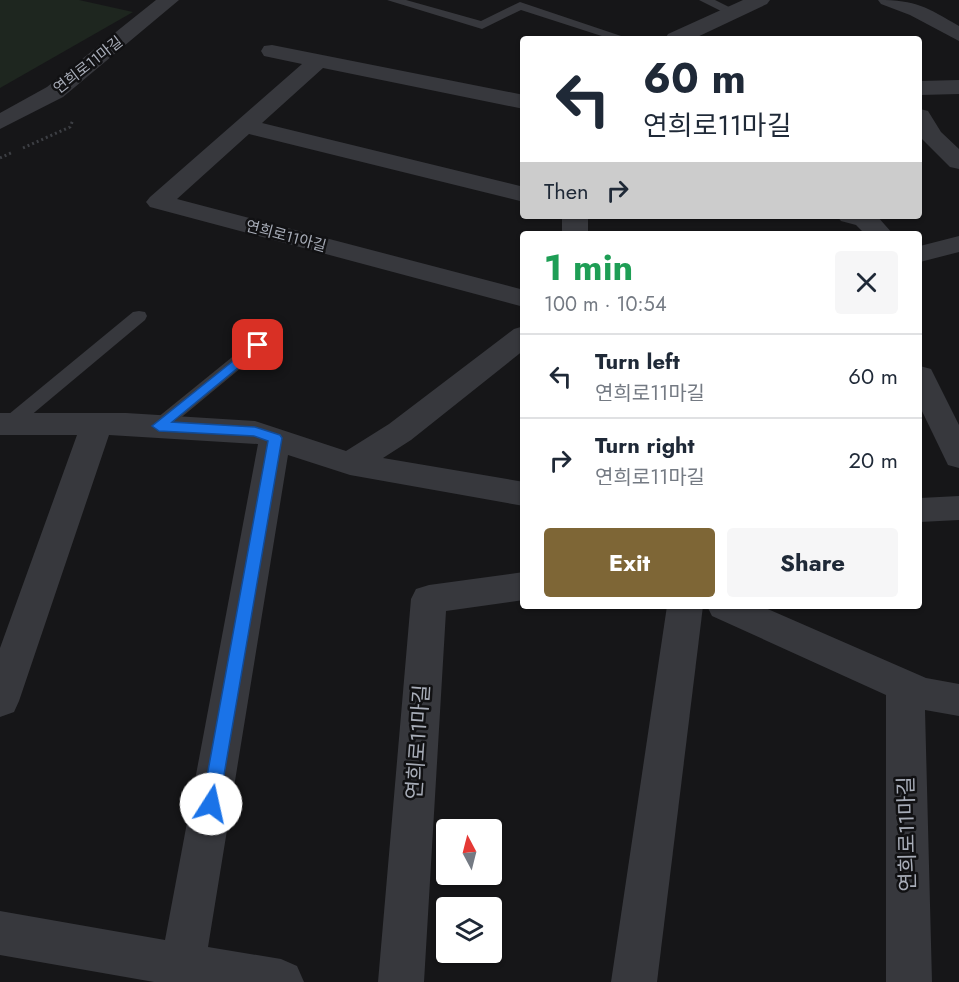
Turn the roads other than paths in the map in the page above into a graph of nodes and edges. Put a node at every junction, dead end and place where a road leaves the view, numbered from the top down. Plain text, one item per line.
1 (169, 0) edge
2 (393, 0) edge
3 (705, 0) edge
4 (760, 0) edge
5 (888, 0) edge
6 (733, 12) junction
7 (959, 35) edge
8 (615, 36) edge
9 (682, 36) edge
10 (272, 51) dead end
11 (318, 61) junction
12 (959, 87) edge
13 (922, 88) edge
14 (520, 101) edge
15 (922, 119) edge
16 (0, 122) edge
17 (245, 126) junction
18 (922, 152) edge
19 (953, 156) edge
20 (520, 194) edge
21 (865, 219) edge
22 (877, 231) edge
23 (959, 244) edge
24 (922, 253) edge
25 (520, 298) edge
26 (139, 316) dead end
27 (520, 338) edge
28 (258, 345) dead end
29 (922, 380) edge
30 (5, 423) edge
31 (97, 424) junction
32 (159, 426) junction
33 (275, 438) junction
34 (959, 457) edge
35 (350, 464) junction
36 (520, 493) edge
37 (959, 508) edge
38 (922, 510) edge
39 (520, 587) edge
40 (685, 609) edge
41 (732, 609) edge
42 (905, 686) junction
43 (959, 700) edge
44 (0, 701) edge
45 (0, 933) edge
46 (183, 964) junction
47 (281, 982) edge
48 (401, 982) edge
49 (633, 982) edge
50 (909, 982) edge

1 - 16 street, 연희로11마길
2 - 8 lane
3 - 6 lane
4 - 6 street
5 - 7 street
6 - 9 street
10 - 11 street
11 - 14 street
11 - 17 street, 연희로11아길
12 - 13 street
15 - 19 street
17 - 20 street
17 - 25 street, 연희로11아길
18 - 19 street
21 - 22 street
23 - 24 street
26 - 30 lane
27 - 35 street
28 - 32 lane
29 - 34 street
30 - 31 street
31 - 32 street
31 - 44 street
32 - 33 street
33 - 35 street
33 - 46 street
35 - 36 street
37 - 38 street
39 - 48 street, 연희로11마길
40 - 49 street
41 - 42 street
42 - 43 street
42 - 50 street, 연희로11마길
45 - 46 street
46 - 47 street

